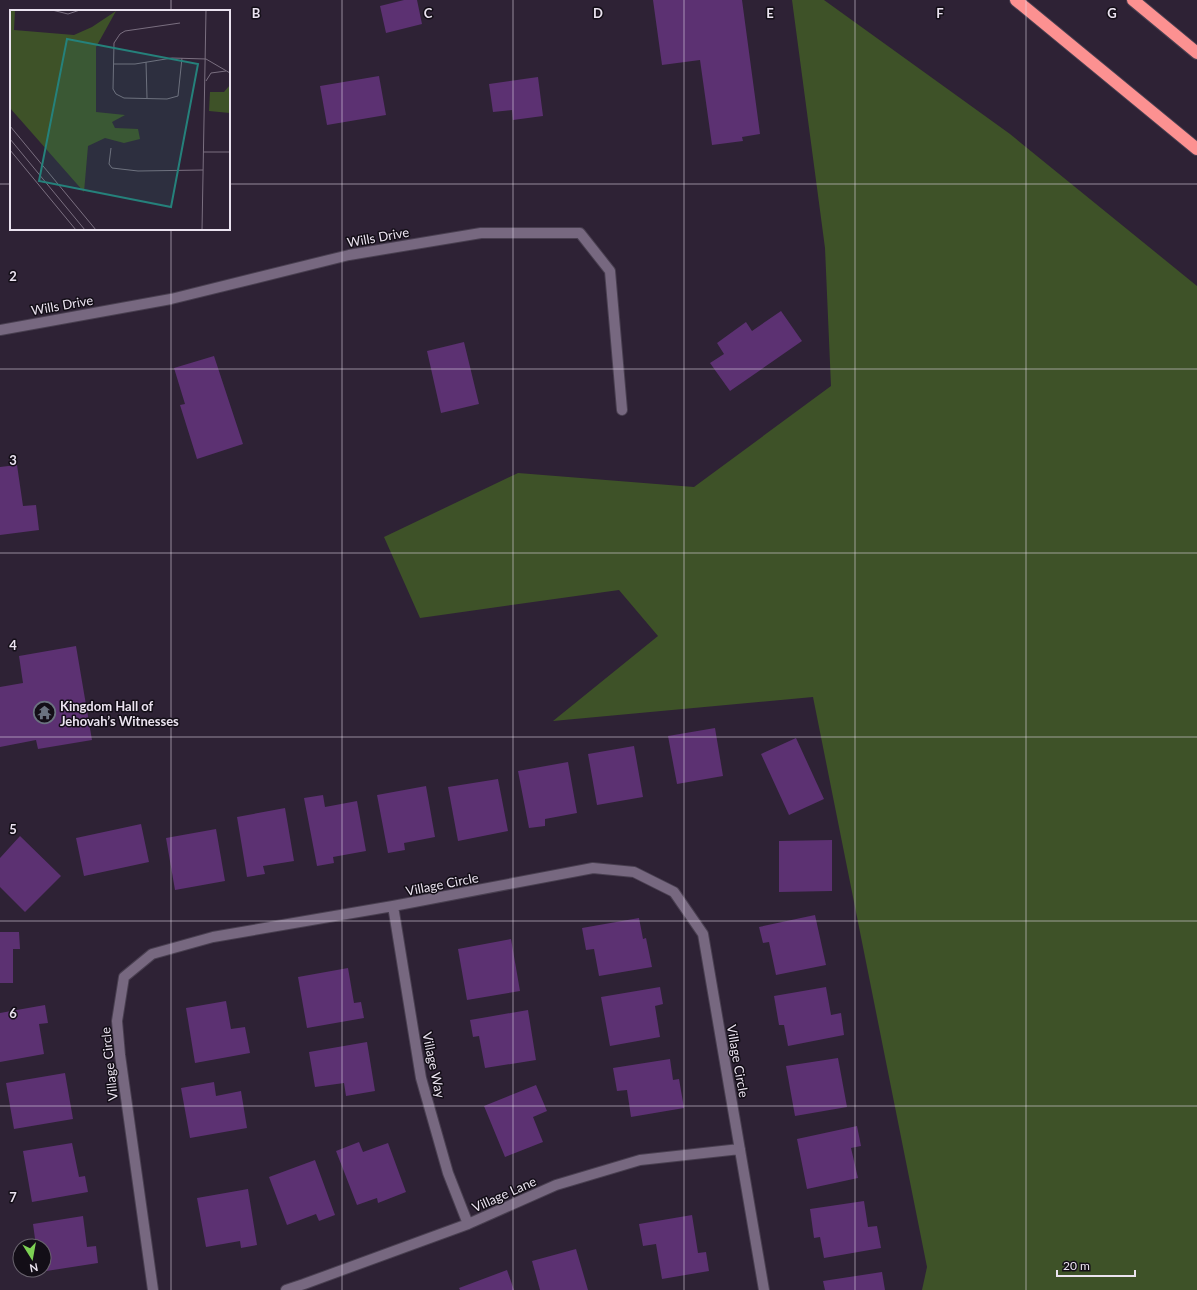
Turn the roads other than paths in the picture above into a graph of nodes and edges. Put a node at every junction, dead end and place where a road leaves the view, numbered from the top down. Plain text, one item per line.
1 (1016, 0) edge
2 (1133, 0) edge
3 (1197, 53) edge
4 (1197, 148) edge
5 (0, 330) edge
6 (622, 410) dead end
7 (393, 906) junction
8 (740, 1149) junction
9 (468, 1224) junction
10 (153, 1290) edge
11 (286, 1290) edge
12 (764, 1290) edge

1 - 4 highway
2 - 3 highway
5 - 6 street, Wills Drive
7 - 8 street, Village Circle
7 - 9 street, Village Way
7 - 10 street, Village Circle
8 - 9 street, Village Lane
8 - 12 street, Village Circle
9 - 11 street, Village Lane

